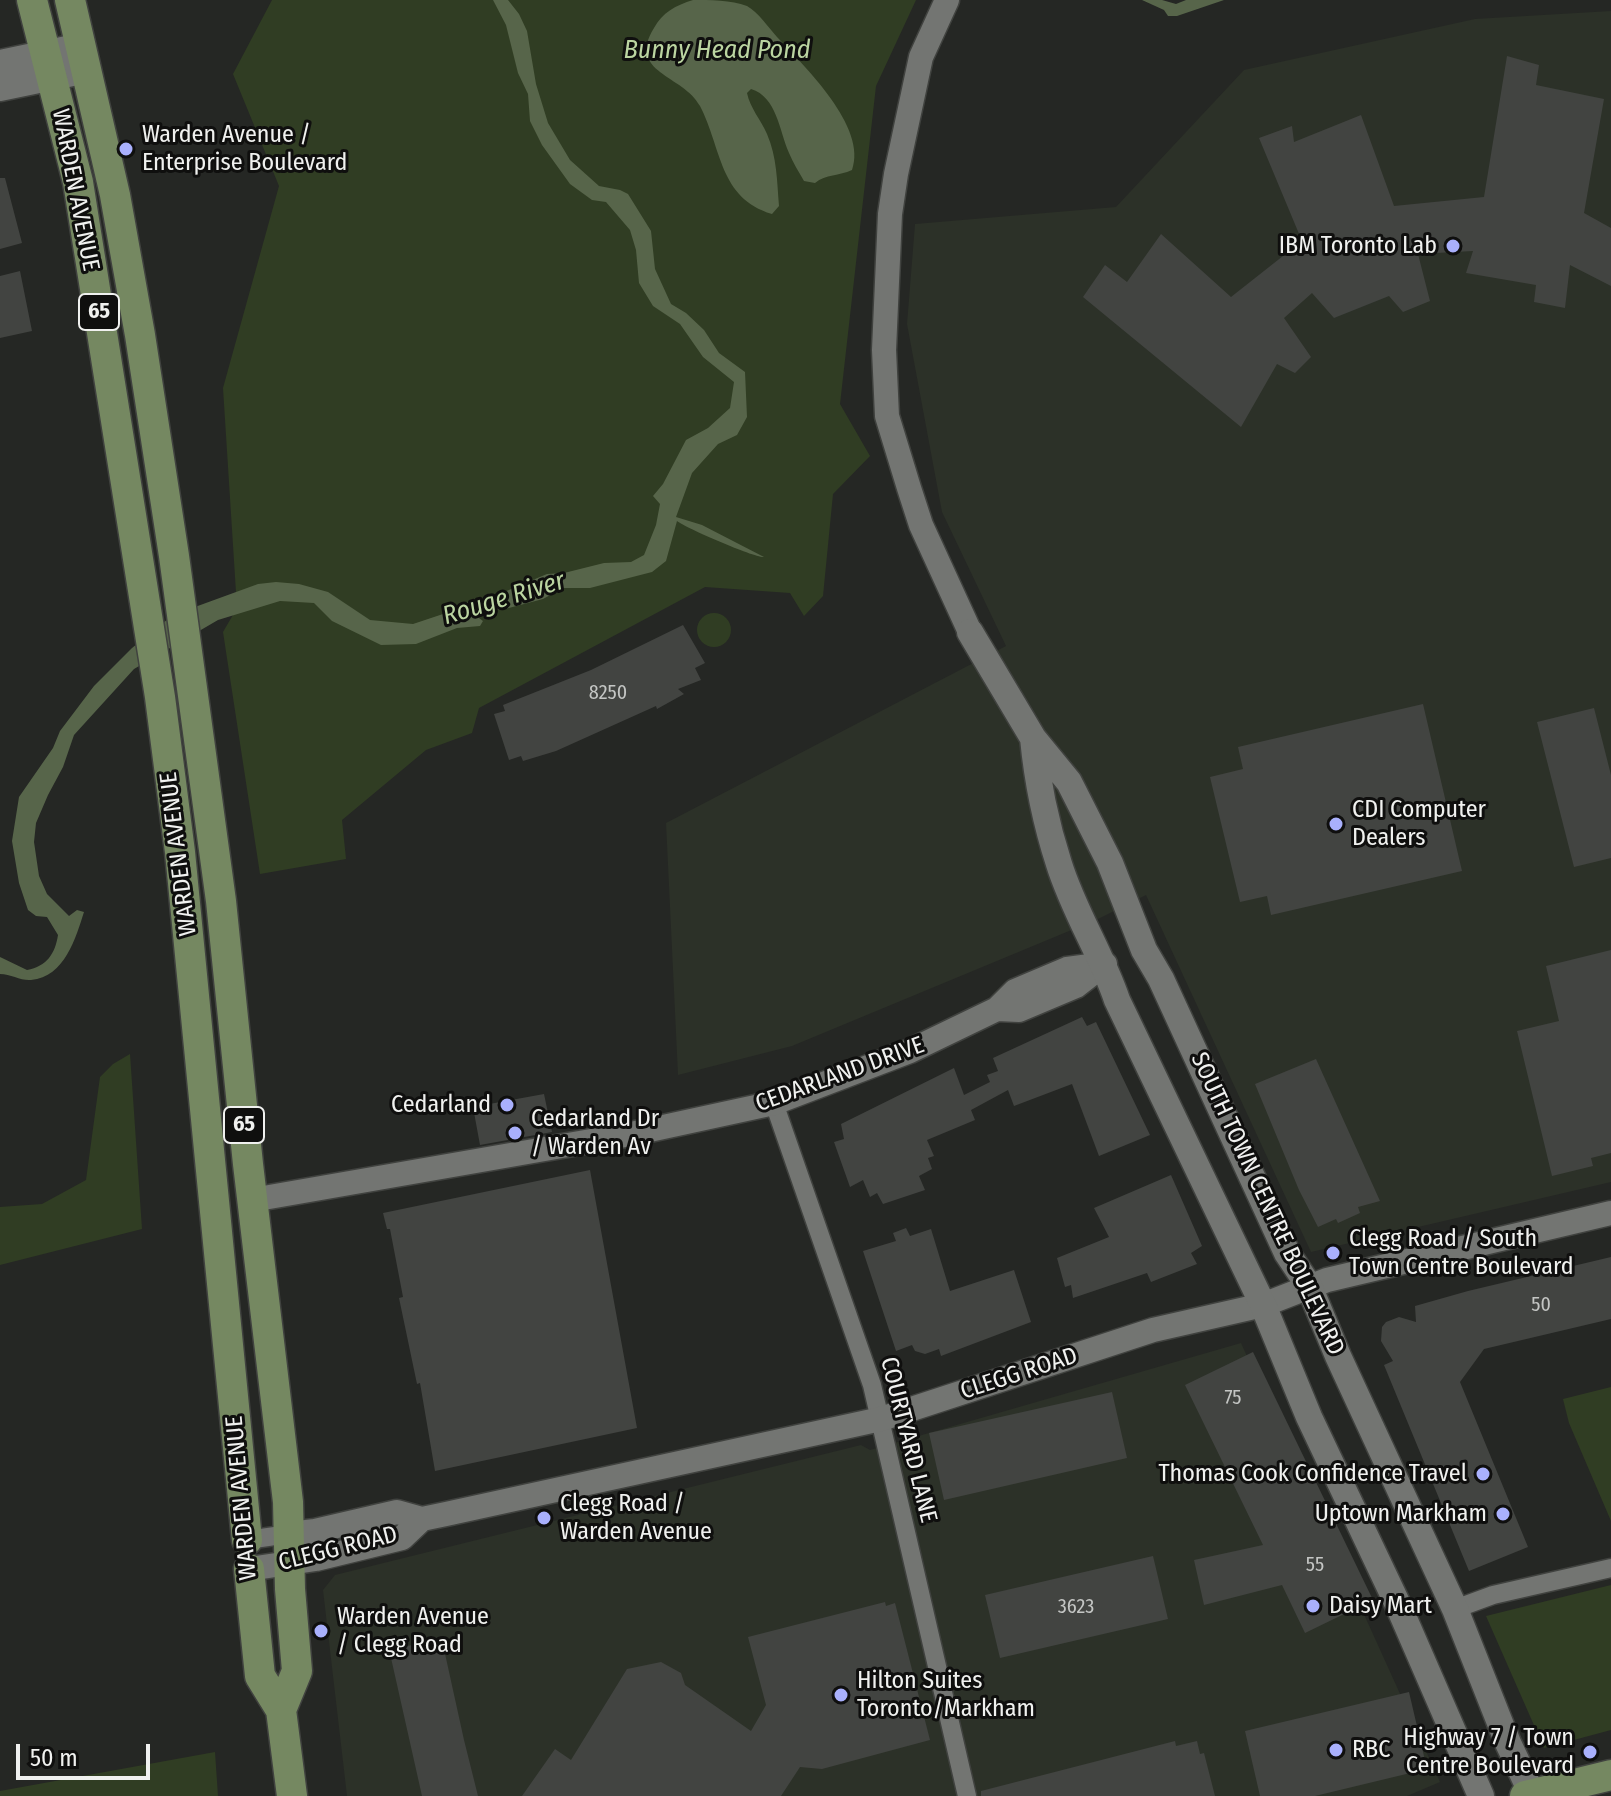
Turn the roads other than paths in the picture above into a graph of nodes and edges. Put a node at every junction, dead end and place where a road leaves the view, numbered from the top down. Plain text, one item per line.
1 (32, 0) edge
2 (70, 0) edge
3 (947, 0) edge
4 (84, 58) junction
5 (0, 63) edge
6 (48, 66) junction
7 (0, 88) edge
8 (970, 632) joint
9 (1033, 738) junction
10 (1087, 818) junction
11 (1052, 836) junction
12 (1144, 950) junction
13 (1105, 964) junction
14 (774, 1103) junction
15 (252, 1200) junction
16 (1611, 1213) edge
17 (1309, 1286) junction
18 (1263, 1305) junction
19 (881, 1419) junction
20 (289, 1548) junction
21 (248, 1554) junction
22 (1611, 1568) edge
23 (1455, 1609) junction
24 (281, 1710) junction
25 (1611, 1775) edge
26 (1530, 1795) edge
27 (292, 1796) edge
28 (967, 1796) edge
29 (1481, 1796) edge

1 - 6 main road, WARDEN AVENUE / 65
2 - 4 main road, WARDEN AVENUE / 65
3 - 8 street
4 - 6 main road
4 - 15 main road, WARDEN AVENUE / 65
5 - 6 main road
6 - 7 main road
6 - 21 main road, WARDEN AVENUE / 65
8 - 9 main road, SOUTH TOWN CENTRE BOULEVARD
9 - 10 main road, SOUTH TOWN CENTRE BOULEVARD
9 - 11 main road, SOUTH TOWN CENTRE BOULEVARD
10 - 11 main road
10 - 12 main road, SOUTH TOWN CENTRE BOULEVARD
11 - 13 main road, SOUTH TOWN CENTRE BOULEVARD
12 - 13 main road, CEDARLAND DRIVE
12 - 17 main road, SOUTH TOWN CENTRE BOULEVARD
13 - 14 street, CEDARLAND DRIVE
13 - 18 main road, SOUTH TOWN CENTRE BOULEVARD
14 - 15 street, CEDARLAND DRIVE
14 - 19 street, COURTYARD LANE
15 - 20 main road, WARDEN AVENUE / 65
16 - 17 street, CLEGG ROAD
17 - 18 street, CLEGG ROAD
17 - 23 main road, SOUTH TOWN CENTRE BOULEVARD
18 - 19 street, CLEGG ROAD
18 - 29 main road, SOUTH TOWN CENTRE BOULEVARD
19 - 20 street, CLEGG ROAD
19 - 28 street, COURTYARD LANE
20 - 21 street, CLEGG ROAD
20 - 24 main road, WARDEN AVENUE / 65
21 - 24 main road, WARDEN AVENUE / 65
22 - 23 street
23 - 26 main road, SOUTH TOWN CENTRE BOULEVARD
24 - 27 main road, WARDEN AVENUE / 65
25 - 26 main road

